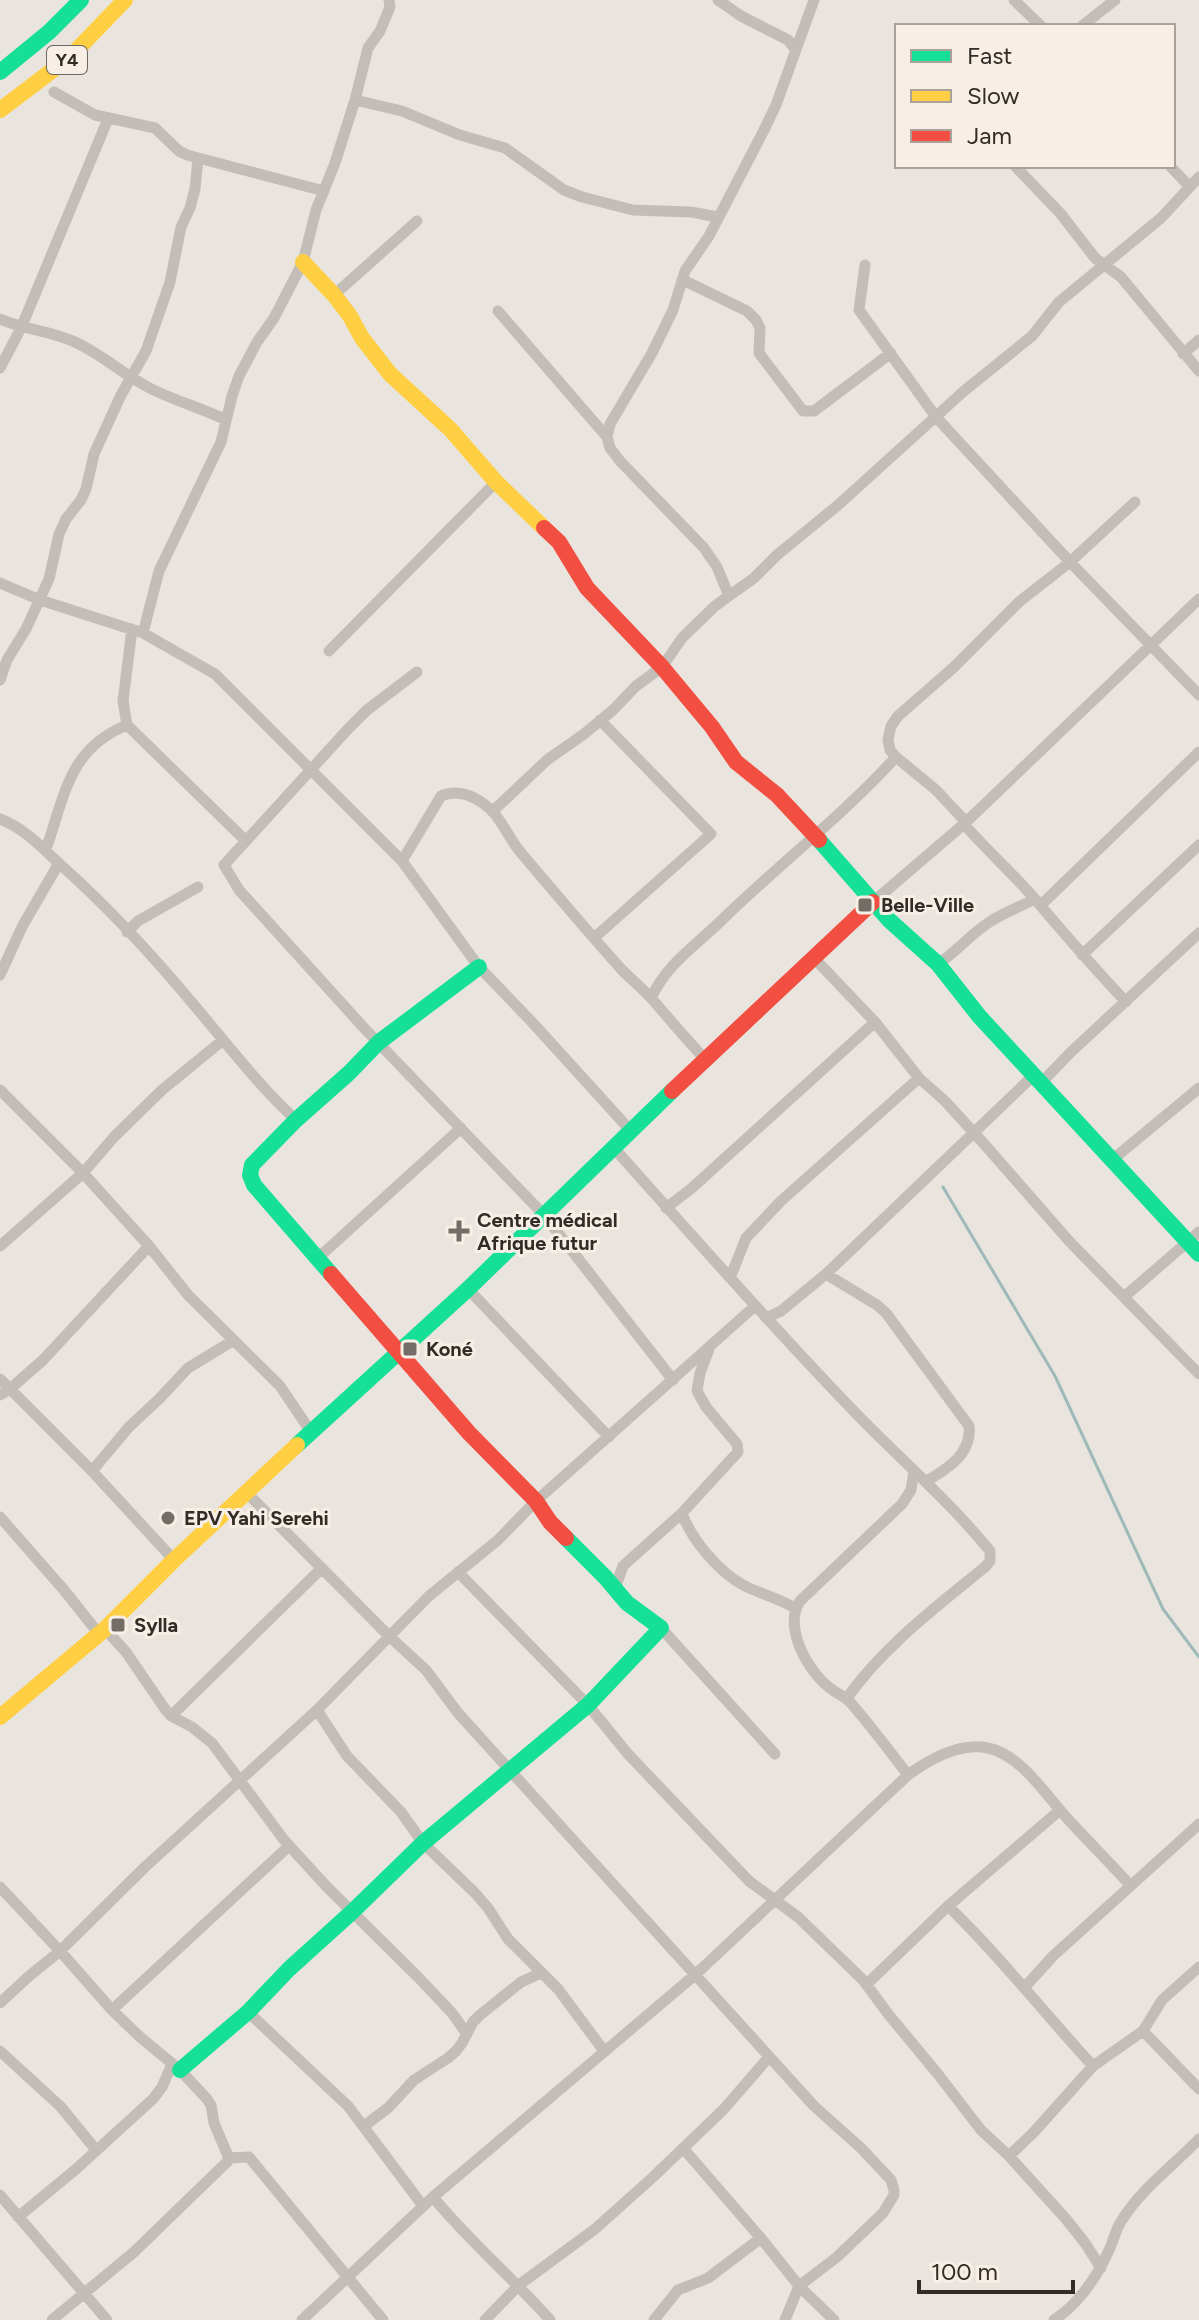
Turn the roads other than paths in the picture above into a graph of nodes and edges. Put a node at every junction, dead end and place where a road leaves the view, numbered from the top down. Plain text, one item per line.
1 (81, 0) edge
2 (125, 0) edge
3 (389, 0) edge
4 (718, 0) edge
5 (814, 0) edge
6 (1115, 0) edge
7 (1018, 2) edge
8 (1039, 24) edge
9 (1085, 24) edge
10 (795, 49) junction
11 (0, 72) edge
12 (54, 92) dead end
13 (355, 100) junction
14 (0, 110) edge
15 (108, 119) junction
16 (198, 159) junction
17 (1017, 168) edge
18 (1172, 168) edge
19 (1199, 177) edge
20 (1189, 186) junction
21 (324, 191) junction
22 (718, 217) junction
23 (417, 221) dead end
24 (303, 262) junction
25 (1105, 264) junction
26 (865, 265) dead end
27 (683, 280) junction
28 (334, 295) junction
29 (498, 311) dead end
30 (0, 319) edge
31 (21, 328) junction
32 (1199, 340) edge
33 (891, 353) junction
34 (1183, 354) junction
35 (0, 368) edge
36 (1199, 371) edge
37 (131, 377) junction
38 (936, 417) junction
39 (226, 420) junction
40 (607, 437) junction
41 (496, 482) junction
42 (1135, 502) dead end
43 (1070, 562) junction
44 (0, 583) edge
45 (729, 596) junction
46 (1199, 599) edge
47 (40, 600) junction
48 (137, 631) junction
49 (1151, 644) junction
50 (329, 651) dead end
51 (662, 667) junction
52 (417, 672) dead end
53 (0, 680) edge
54 (1199, 695) edge
55 (600, 720) junction
56 (127, 725) junction
57 (1199, 752) edge
58 (896, 757) junction
59 (311, 769) junction
60 (493, 811) junction
61 (0, 819) edge
62 (965, 823) junction
63 (815, 835) junction
64 (246, 841) junction
65 (1199, 845) edge
66 (46, 849) junction
67 (402, 861) junction
68 (59, 863) junction
69 (198, 887) dead end
70 (873, 902) junction
71 (1038, 902) junction
72 (127, 932) junction
73 (1199, 933) edge
74 (594, 938) junction
75 (1082, 955) junction
76 (814, 958) junction
77 (938, 964) junction
78 (479, 967) junction
79 (0, 975) edge
80 (651, 998) junction
81 (1126, 1002) junction
82 (875, 1022) junction
83 (223, 1040) junction
84 (379, 1042) junction
85 (705, 1059) junction
86 (919, 1078) junction
87 (1037, 1079) junction
88 (1199, 1088) edge
89 (0, 1090) edge
90 (296, 1120) junction
91 (461, 1128) junction
92 (630, 1130) junction
93 (972, 1131) junction
94 (613, 1147) junction
95 (1112, 1160) junction
96 (83, 1173) junction
97 (666, 1208) junction
98 (544, 1215) junction
99 (1195, 1242) edge
100 (0, 1246) edge
101 (149, 1246) junction
102 (318, 1258) junction
103 (826, 1274) junction
104 (730, 1278) junction
105 (468, 1289) junction
106 (1124, 1297) junction
107 (755, 1306) junction
108 (766, 1318) junction
109 (234, 1340) junction
110 (709, 1349) junction
111 (400, 1351) junction
112 (1199, 1374) edge
113 (673, 1380) junction
114 (2, 1385) edge
115 (311, 1432) junction
116 (609, 1437) junction
117 (92, 1471) junction
118 (914, 1471) junction
119 (927, 1481) junction
120 (246, 1492) junction
121 (536, 1501) junction
122 (682, 1513) junction
123 (0, 1517) edge
124 (174, 1560) junction
125 (322, 1568) junction
126 (458, 1572) junction
127 (615, 1588) junction
128 (795, 1608) junction
129 (661, 1628) junction
130 (102, 1631) junction
131 (390, 1637) junction
132 (847, 1698) junction
133 (588, 1705) junction
134 (317, 1710) junction
135 (171, 1716) junction
136 (0, 1717) edge
137 (775, 1754) dead end
138 (510, 1770) junction
139 (908, 1775) junction
140 (240, 1779) junction
141 (1060, 1810) junction
142 (1199, 1824) edge
143 (423, 1843) junction
144 (289, 1846) junction
145 (1130, 1885) junction
146 (0, 1887) edge
147 (775, 1901) junction
148 (948, 1906) junction
149 (352, 1912) junction
150 (60, 1951) junction
151 (1199, 1967) edge
152 (541, 1973) junction
153 (696, 1974) junction
154 (867, 1984) junction
155 (1024, 1988) junction
156 (0, 2003) edge
157 (112, 2010) junction
158 (248, 2012) junction
159 (1143, 2031) junction
160 (467, 2034) junction
161 (0, 2051) edge
162 (604, 2051) junction
163 (769, 2057) junction
164 (1093, 2066) junction
165 (176, 2067) junction
166 (1199, 2089) edge
167 (364, 2126) junction
168 (1199, 2139) edge
169 (683, 2148) junction
170 (96, 2150) junction
171 (1009, 2156) junction
172 (228, 2158) junction
173 (0, 2195) edge
174 (433, 2197) junction
175 (423, 2206) junction
176 (18, 2217) junction
177 (761, 2238) junction
178 (1101, 2268) junction
179 (348, 2277) junction
180 (519, 2285) junction
181 (799, 2286) junction
182 (83, 2294) junction
183 (1061, 2318) edge
184 (52, 2320) edge
185 (107, 2320) edge
186 (302, 2320) edge
187 (383, 2320) edge
188 (485, 2320) edge
189 (550, 2320) edge
190 (654, 2320) edge
191 (785, 2320) edge
192 (834, 2320) edge

1 - 11 main road, Y4
2 - 14 main road, Y4
3 - 13 street
4 - 10 street
5 - 10 street
6 - 9 street
7 - 8 street
10 - 22 street
12 - 15 street
13 - 21 street
13 - 22 street
15 - 16 street
15 - 31 street
16 - 21 street
16 - 37 street
17 - 25 street
18 - 20 street
19 - 20 street
20 - 25 street
21 - 24 street
22 - 27 street
23 - 28 street
24 - 28 main road
24 - 39 street
25 - 34 street
25 - 38 street
26 - 33 street
27 - 33 street
27 - 40 street
28 - 41 main road
29 - 40 street
30 - 31 street
31 - 35 street
31 - 37 street
32 - 34 street
33 - 38 street
34 - 36 street
37 - 39 street
37 - 47 street
38 - 43 street
38 - 45 street
39 - 48 street
40 - 45 street
41 - 50 street
41 - 51 main road
42 - 43 street
43 - 49 street
43 - 58 street
44 - 47 street
45 - 51 street
46 - 49 street
47 - 48 street
47 - 53 street
48 - 56 street
48 - 59 street
49 - 54 street
49 - 62 street
51 - 55 street
51 - 63 main road
52 - 59 street
55 - 60 street
55 - 74 street
56 - 64 street
56 - 66 street
57 - 71 street
58 - 62 street
58 - 63 street
59 - 64 street
59 - 67 street
60 - 67 street
60 - 74 street
61 - 66 street
62 - 70 street
62 - 71 street
63 - 70 main road
63 - 80 street
64 - 84 street
65 - 75 street
66 - 68 street
67 - 78 street
68 - 72 street
68 - 79 street
69 - 72 street
70 - 76 main road
70 - 77 main road
71 - 75 street
71 - 77 street
72 - 83 street
73 - 81 street
74 - 80 street
75 - 81 street
76 - 82 street
76 - 85 main road
77 - 87 main road
78 - 84 main road
78 - 92 street
80 - 85 street
81 - 87 street
82 - 86 street
82 - 97 street
83 - 90 street
83 - 96 street
84 - 90 main road
84 - 91 street
85 - 92 main road
86 - 93 street
86 - 104 street
87 - 93 street
87 - 95 main road
88 - 95 street
89 - 96 street
90 - 102 main road
91 - 98 street
91 - 102 street
92 - 94 main road
93 - 103 street
93 - 106 street
94 - 97 street
94 - 98 main road
95 - 99 main road
96 - 100 street
96 - 101 street
97 - 104 street
98 - 105 main road
98 - 113 street
99 - 106 street
101 - 109 street
101 - 114 street
102 - 111 main road
103 - 108 street
103 - 119 street
104 - 107 street
105 - 111 main road
105 - 116 street
106 - 112 street
107 - 108 street
107 - 110 street
108 - 118 street
109 - 115 street
109 - 117 street
110 - 113 street
110 - 122 street
111 - 115 main road
111 - 121 main road
113 - 116 street
114 - 117 street
115 - 120 main road
116 - 121 street
117 - 124 street
118 - 119 street
118 - 128 street
119 - 132 street
120 - 124 main road
120 - 125 street
121 - 126 street
121 - 127 main road
122 - 127 street
122 - 128 street
123 - 130 street
124 - 130 main road
125 - 131 street
125 - 135 street
126 - 131 street
126 - 133 street
127 - 129 main road
128 - 132 street
129 - 133 main road
129 - 137 street
130 - 135 street
130 - 136 main road
131 - 134 street
131 - 138 street
132 - 139 street
133 - 138 main road
133 - 147 street
134 - 140 street
134 - 143 street
135 - 140 street
138 - 143 main road
138 - 153 street
139 - 141 street
139 - 147 street
140 - 144 street
140 - 150 street
141 - 145 street
141 - 148 street
142 - 145 street
143 - 149 main road
143 - 152 street
144 - 149 street
144 - 157 street
145 - 155 street
146 - 150 street
147 - 153 street
147 - 154 street
148 - 154 street
148 - 155 street
149 - 158 main road
149 - 160 street
150 - 156 street
150 - 157 street
151 - 159 street
152 - 160 street
152 - 162 street
153 - 162 street
153 - 163 street
154 - 171 street
155 - 164 street
157 - 165 street
158 - 165 main road
158 - 167 street
159 - 164 street
159 - 166 street
160 - 167 street
161 - 170 street
162 - 174 street
163 - 169 street
163 - 181 street
164 - 171 street
165 - 170 street
165 - 172 street
167 - 175 street
168 - 178 street
169 - 177 street
169 - 180 street
170 - 176 street
171 - 178 street
172 - 179 street
172 - 182 street
173 - 176 street
174 - 175 street
174 - 180 street
175 - 179 street
176 - 182 street
177 - 181 street
177 - 190 street
178 - 183 street
179 - 186 street
179 - 187 street
180 - 188 street
180 - 189 street
181 - 191 street
181 - 192 street
182 - 184 street
182 - 185 street

